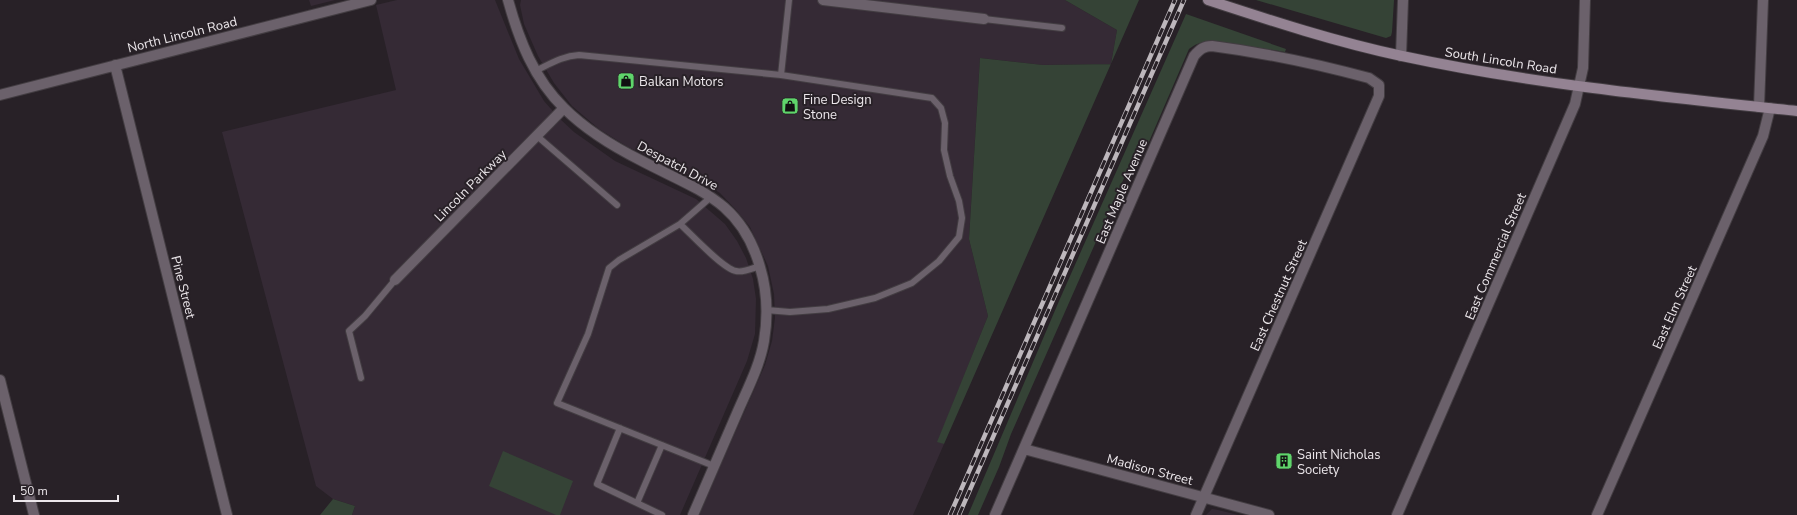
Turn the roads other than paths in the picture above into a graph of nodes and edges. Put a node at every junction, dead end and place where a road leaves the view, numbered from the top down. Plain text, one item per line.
1 (371, 0) edge
2 (508, 0) edge
3 (789, 0) edge
4 (823, 0) edge
5 (1208, 0) edge
6 (1403, 0) edge
7 (1585, 0) edge
8 (1763, 0) edge
9 (984, 19) joint
10 (1062, 28) dead end
11 (1401, 56) junction
12 (115, 65) junction
13 (535, 71) junction
14 (781, 75) junction
15 (1379, 85) joint
16 (1580, 86) junction
17 (0, 94) edge
18 (1759, 107) junction
19 (564, 108) junction
20 (1770, 108) junction
21 (1797, 111) edge
22 (537, 136) junction
23 (711, 197) junction
24 (617, 204) dead end
25 (680, 224) junction
26 (760, 266) junction
27 (395, 280) joint
28 (766, 310) junction
29 (361, 378) dead end
30 (0, 380) edge
31 (620, 428) junction
32 (662, 445) junction
33 (1024, 449) junction
34 (714, 466) junction
35 (1204, 498) junction
36 (637, 503) junction
37 (34, 515) edge
38 (227, 515) edge
39 (662, 515) edge
40 (693, 515) edge
41 (995, 515) edge
42 (1196, 515) edge
43 (1269, 515) edge
44 (1397, 515) edge
45 (1597, 515) edge

1 - 12 street, North Lincoln Road
2 - 13 street, Despatch Drive
3 - 14 lane
4 - 9 street
5 - 11 street, South Lincoln Road
6 - 11 street
7 - 16 street, East Commercial Street
8 - 18 street
9 - 10 lane
11 - 16 street, South Lincoln Road
12 - 17 street, North Lincoln Road
12 - 38 street, Pine Street
13 - 14 lane
13 - 19 street, Despatch Drive
14 - 28 lane
15 - 33 street, East Maple Avenue
15 - 35 street, East Chestnut Street
16 - 18 street, South Lincoln Road
16 - 44 street, East Commercial Street
18 - 20 street, South Lincoln Road
19 - 22 street, Lincoln Parkway
19 - 23 street, Despatch Drive
20 - 21 street, South Lincoln Road
20 - 45 street, East Elm Street
22 - 24 lane
22 - 27 street, Lincoln Parkway
23 - 25 lane
23 - 26 street, Despatch Drive
25 - 26 lane
25 - 31 lane
26 - 28 street, Despatch Drive
27 - 29 lane
28 - 34 street, Despatch Drive
30 - 37 street
31 - 32 lane
31 - 36 lane
32 - 34 lane
32 - 36 lane
33 - 35 street, Madison Street
33 - 41 street, East Maple Avenue
34 - 40 street, Despatch Drive
35 - 42 street, East Chestnut Street
35 - 43 street, Madison Street
36 - 39 lane

